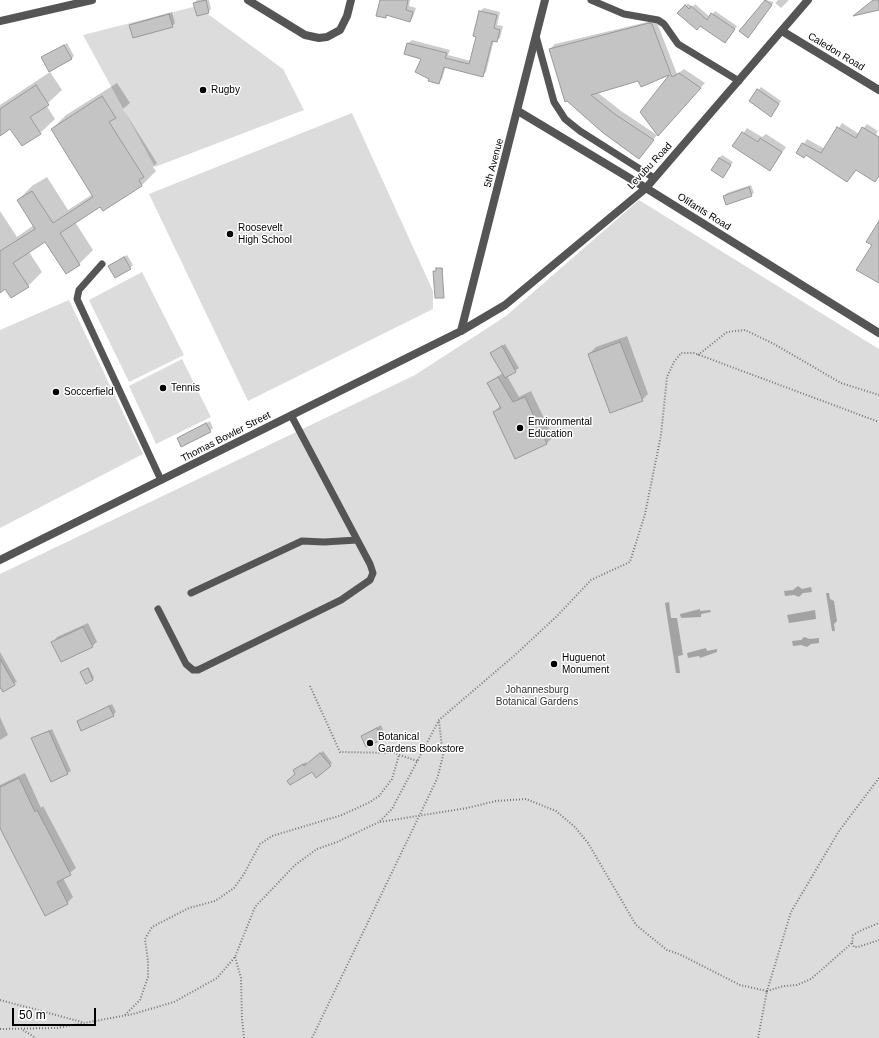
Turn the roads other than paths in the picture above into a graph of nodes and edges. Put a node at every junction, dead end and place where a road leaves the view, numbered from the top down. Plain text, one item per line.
1 (92, 0) edge
2 (248, 0) edge
3 (351, 0) edge
4 (545, 0) edge
5 (591, 0) edge
6 (808, 0) edge
7 (0, 21) edge
8 (782, 31) junction
9 (536, 36) junction
10 (739, 81) junction
11 (879, 90) edge
12 (518, 111) junction
13 (654, 178) junction
14 (646, 188) junction
15 (102, 264) dead end
16 (461, 331) junction
17 (879, 332) edge
18 (291, 415) junction
19 (161, 480) junction
20 (357, 540) junction
21 (0, 560) edge
22 (191, 592) dead end
23 (158, 608) dead end

1 - 7 street
2 - 3 street
4 - 9 street, 5th Avenue
5 - 10 lane
6 - 8 street, Levubu Road
8 - 10 street, Levubu Road
8 - 11 street, Caledon Road
9 - 12 street, 5th Avenue
9 - 13 lane
10 - 13 street, Levubu Road
12 - 14 street, Olifants Road
12 - 16 street, 5th Avenue
13 - 14 street, Levubu Road
14 - 16 street, Levubu Road
14 - 17 street, Olifants Road
15 - 19 lane
16 - 18 street, Thomas Bowler Street
18 - 19 street, Thomas Bowler Street
18 - 20 lane
19 - 21 street, Thomas Bowler Street
20 - 22 lane
20 - 23 lane

